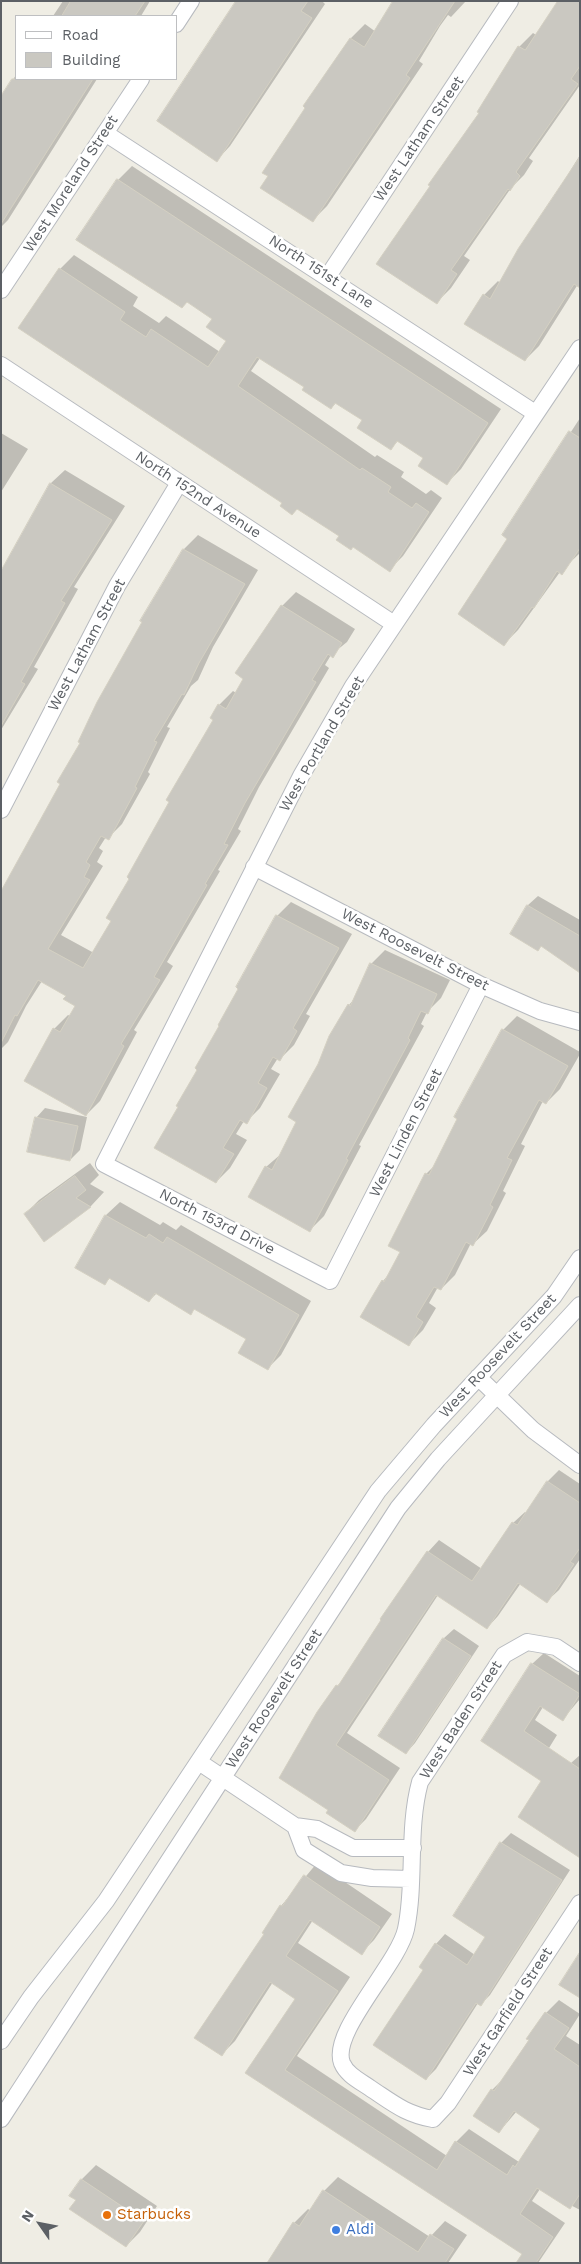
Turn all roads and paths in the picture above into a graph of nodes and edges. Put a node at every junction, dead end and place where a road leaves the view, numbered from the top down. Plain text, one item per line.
1 (191, 1) edge
2 (510, 1) edge
3 (178, 21) edge
4 (139, 80) edge
5 (105, 133) junction
6 (328, 276) junction
7 (1, 290) edge
8 (580, 348) edge
9 (1, 365) edge
10 (536, 413) junction
11 (179, 483) junction
12 (394, 624) junction
13 (1, 810) edge
14 (254, 866) junction
15 (481, 984) junction
16 (580, 1022) edge
17 (104, 1164) joint
18 (580, 1258) edge
19 (330, 1281) joint
20 (580, 1305) edge
21 (478, 1377) junction
22 (498, 1396) junction
23 (580, 1465) edge
24 (580, 1663) edge
25 (199, 1762) junction
26 (223, 1777) junction
27 (295, 1826) junction
28 (357, 1848) junction
29 (413, 1848) junction
30 (354, 1875) junction
31 (411, 1879) junction
32 (580, 1903) edge
33 (1, 2041) edge
34 (1, 2119) edge
35 (433, 2119) joint

1 - 3 street
2 - 6 street, West Latham Street
4 - 5 street, West Moreland Street
5 - 6 street, North 151st Lane
5 - 7 street, West Moreland Street
6 - 10 street, North 151st Lane
8 - 10 street, West Portland Street
9 - 11 street, North 152nd Avenue
10 - 12 street, West Portland Street
11 - 12 street, North 152nd Avenue
11 - 13 street, West Latham Street
12 - 14 street, West Portland Street
14 - 15 street, West Roosevelt Street
14 - 17 street, West Portland Street
15 - 16 street, West Roosevelt Street
15 - 19 street, West Linden Street
17 - 19 street, North 153rd Drive
18 - 21 street, West Roosevelt Street
20 - 22 street, West Roosevelt Street
21 - 22 street
21 - 25 street, West Roosevelt Street
22 - 23 street
22 - 26 street, West Roosevelt Street
24 - 29 street, West Baden Street
25 - 26 street
25 - 33 street, West Roosevelt Street
26 - 27 street
26 - 34 street, West Roosevelt Street
27 - 28 street
27 - 30 street
28 - 29 street
28 - 30 street
29 - 31 street, West Baden Street
30 - 31 street
31 - 35 street, West Baden Street
32 - 35 street, West Garfield Street

